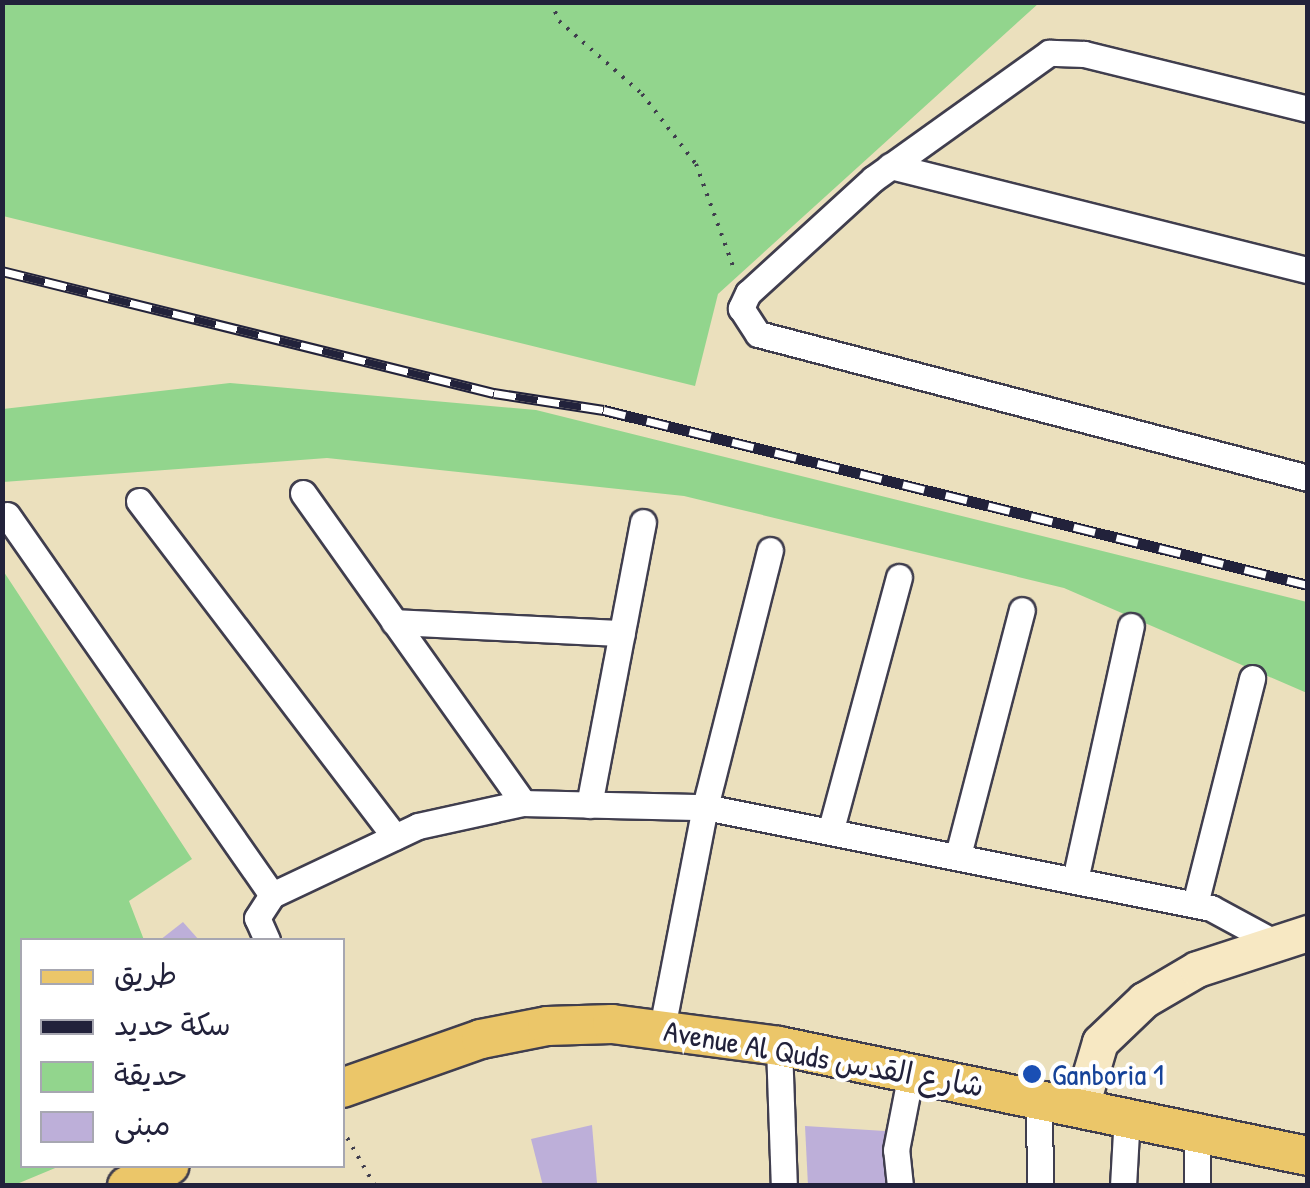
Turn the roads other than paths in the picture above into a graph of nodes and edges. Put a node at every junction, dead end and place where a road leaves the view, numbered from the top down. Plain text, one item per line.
1 (1308, 108) edge
2 (890, 166) junction
3 (1308, 270) edge
4 (1308, 478) edge
5 (303, 493) dead end
6 (139, 501) dead end
7 (7, 515) dead end
8 (643, 522) dead end
9 (770, 550) dead end
10 (899, 577) dead end
11 (1022, 610) dead end
12 (394, 622) junction
13 (1131, 626) dead end
14 (622, 633) junction
15 (1252, 678) dead end
16 (522, 803) junction
17 (589, 804) junction
18 (704, 808) junction
19 (831, 829) junction
20 (395, 837) junction
21 (958, 855) junction
22 (1076, 880) junction
23 (272, 896) junction
24 (1194, 904) junction
25 (1291, 937) edge
26 (266, 938) edge
27 (662, 1028) junction
28 (779, 1046) junction
29 (911, 1073) junction
30 (345, 1087) edge
31 (1039, 1097) junction
32 (1081, 1106) junction
33 (1127, 1115) junction
34 (1197, 1131) junction
35 (1308, 1156) edge
36 (165, 1168) edge
37 (127, 1186) edge
38 (784, 1186) edge
39 (900, 1186) edge
40 (1040, 1186) edge
41 (1124, 1186) edge
42 (1197, 1186) edge

1 - 2 street
2 - 3 street
2 - 4 street
5 - 12 street
6 - 20 street
7 - 23 street
8 - 14 street
9 - 18 street
10 - 19 street
11 - 21 street
12 - 14 street
12 - 16 street
13 - 22 street
14 - 17 street
15 - 24 street
16 - 17 street
16 - 20 street
17 - 18 street
18 - 19 street
18 - 27 street
19 - 21 street
20 - 23 street
21 - 22 street
22 - 24 street
23 - 26 street
24 - 25 street
25 - 32 main road
27 - 28 main road, Avenue Al Quds شارع القدس
27 - 30 main road, Avenue Al Quds شارع القدس
28 - 29 main road, Avenue Al Quds شارع القدس
28 - 38 street
29 - 31 main road, Avenue Al Quds شارع القدس
29 - 39 street
31 - 32 main road, Avenue Al Quds شارع القدس
31 - 40 street
32 - 33 main road, Avenue Al Quds شارع القدس
33 - 34 main road, Avenue Al Quds شارع القدس
33 - 41 street
34 - 35 main road, Avenue Al Quds شارع القدس
34 - 42 street
36 - 37 main road

